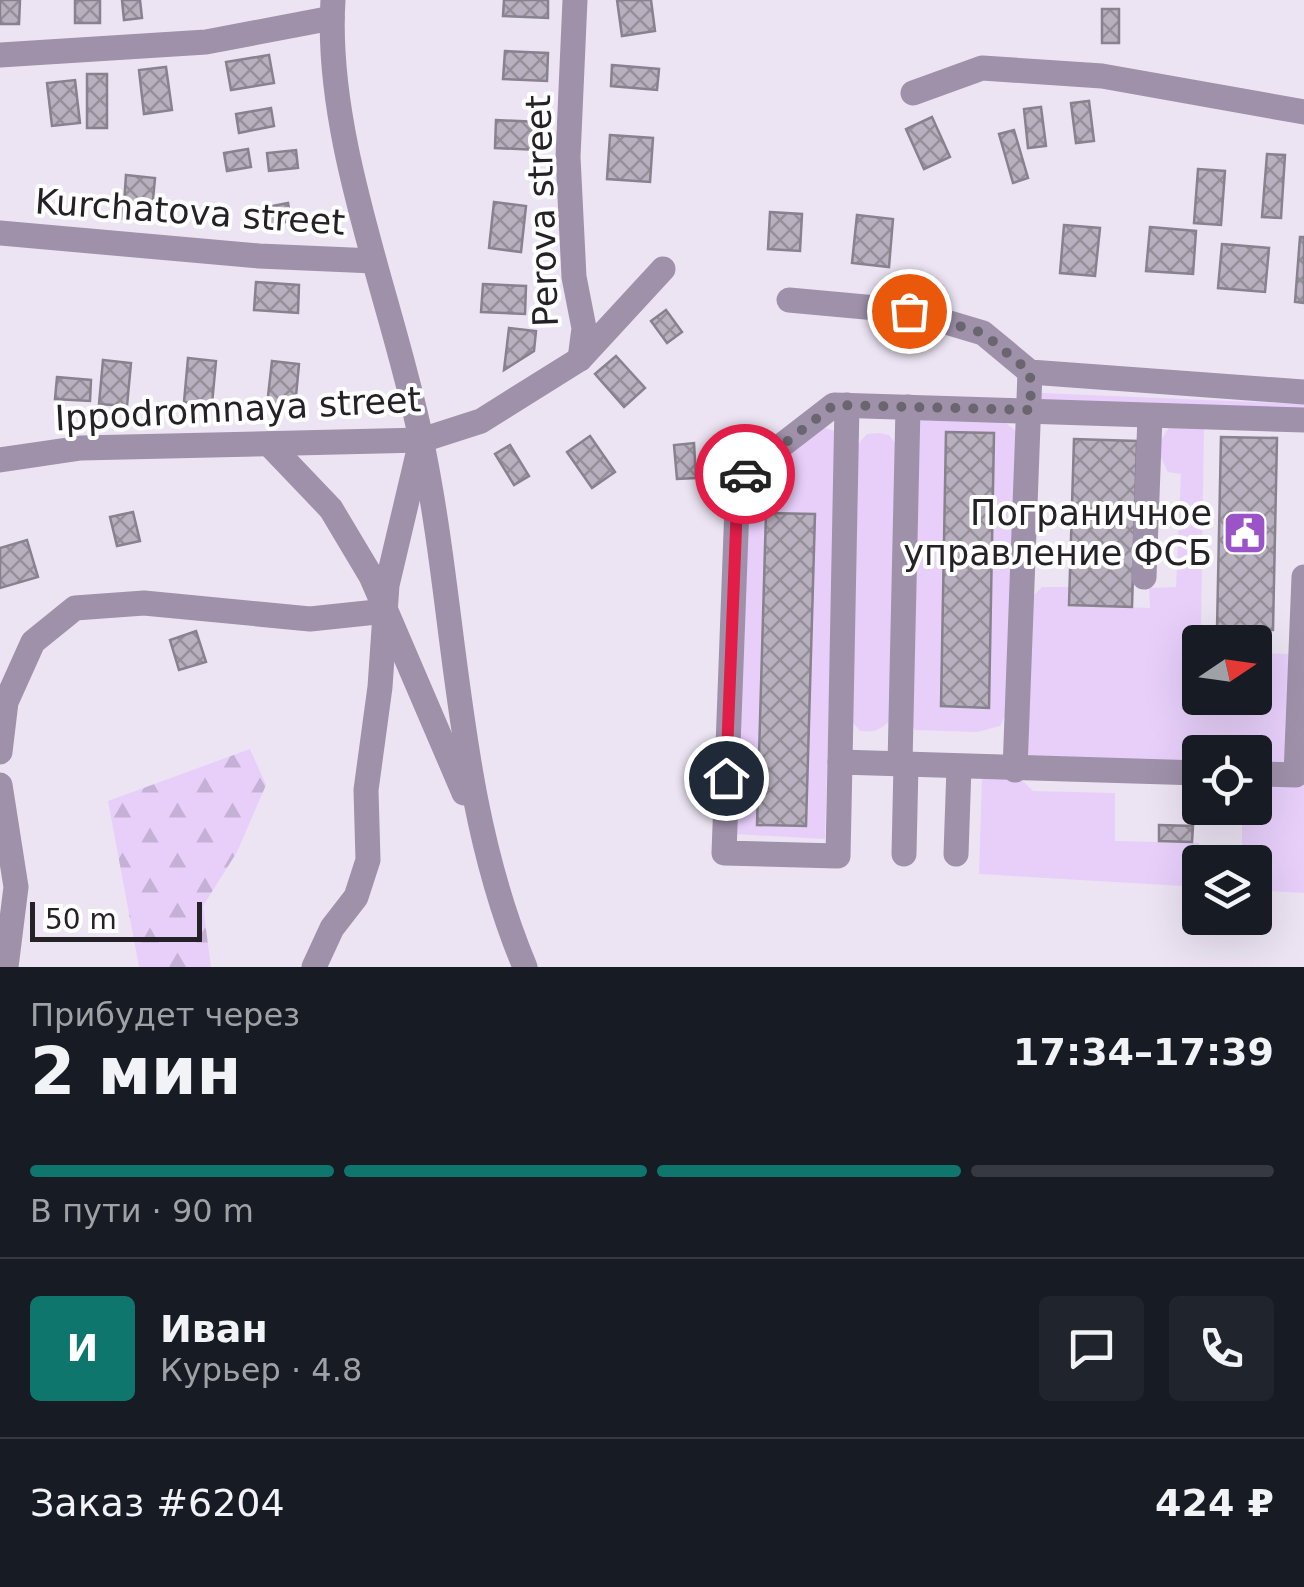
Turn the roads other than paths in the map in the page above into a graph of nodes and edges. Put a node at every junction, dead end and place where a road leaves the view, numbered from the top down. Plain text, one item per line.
1 (575, 0) edge
2 (332, 9) edge
3 (0, 55) edge
4 (914, 92) dead end
5 (1304, 112) edge
6 (0, 233) edge
7 (374, 261) junction
8 (664, 268) dead end
9 (789, 300) dead end
10 (580, 359) junction
11 (1030, 372) junction
12 (1304, 392) edge
13 (847, 406) junction
14 (908, 407) junction
15 (1031, 410) junction
16 (1150, 416) junction
17 (1304, 420) edge
18 (422, 440) junction
19 (270, 444) junction
20 (0, 460) edge
21 (1144, 577) dead end
22 (1304, 577) edge
23 (1304, 590) edge
24 (386, 612) junction
25 (0, 752) edge
26 (840, 762) junction
27 (903, 764) junction
28 (959, 767) junction
29 (1015, 770) junction
30 (1182, 773) edge
31 (1272, 774) edge
32 (0, 785) edge
33 (479, 828) junction
34 (904, 854) dead end
35 (956, 854) dead end
36 (6, 967) edge
37 (314, 967) edge
38 (525, 967) edge

1 - 10 street, Perova street
2 - 3 street
2 - 7 street
4 - 5 street
6 - 7 street, Kurchatova street
7 - 18 street
8 - 10 street, Ippodromnaya street
9 - 11 street
10 - 18 street, Ippodromnaya street
11 - 12 street
11 - 15 street
13 - 14 street
13 - 26 street
13 - 26 street
14 - 15 street
14 - 27 street
15 - 16 street
15 - 29 street
16 - 17 street
16 - 21 street
18 - 19 street, Ippodromnaya street
18 - 24 street
18 - 33 street
19 - 20 street, Ippodromnaya street
19 - 24 street
22 - 23 street
23 - 31 street
24 - 25 street
24 - 33 street
24 - 37 street
26 - 27 street
27 - 28 street
27 - 34 street
28 - 29 street
28 - 35 street
29 - 30 street
32 - 36 street
33 - 38 street

